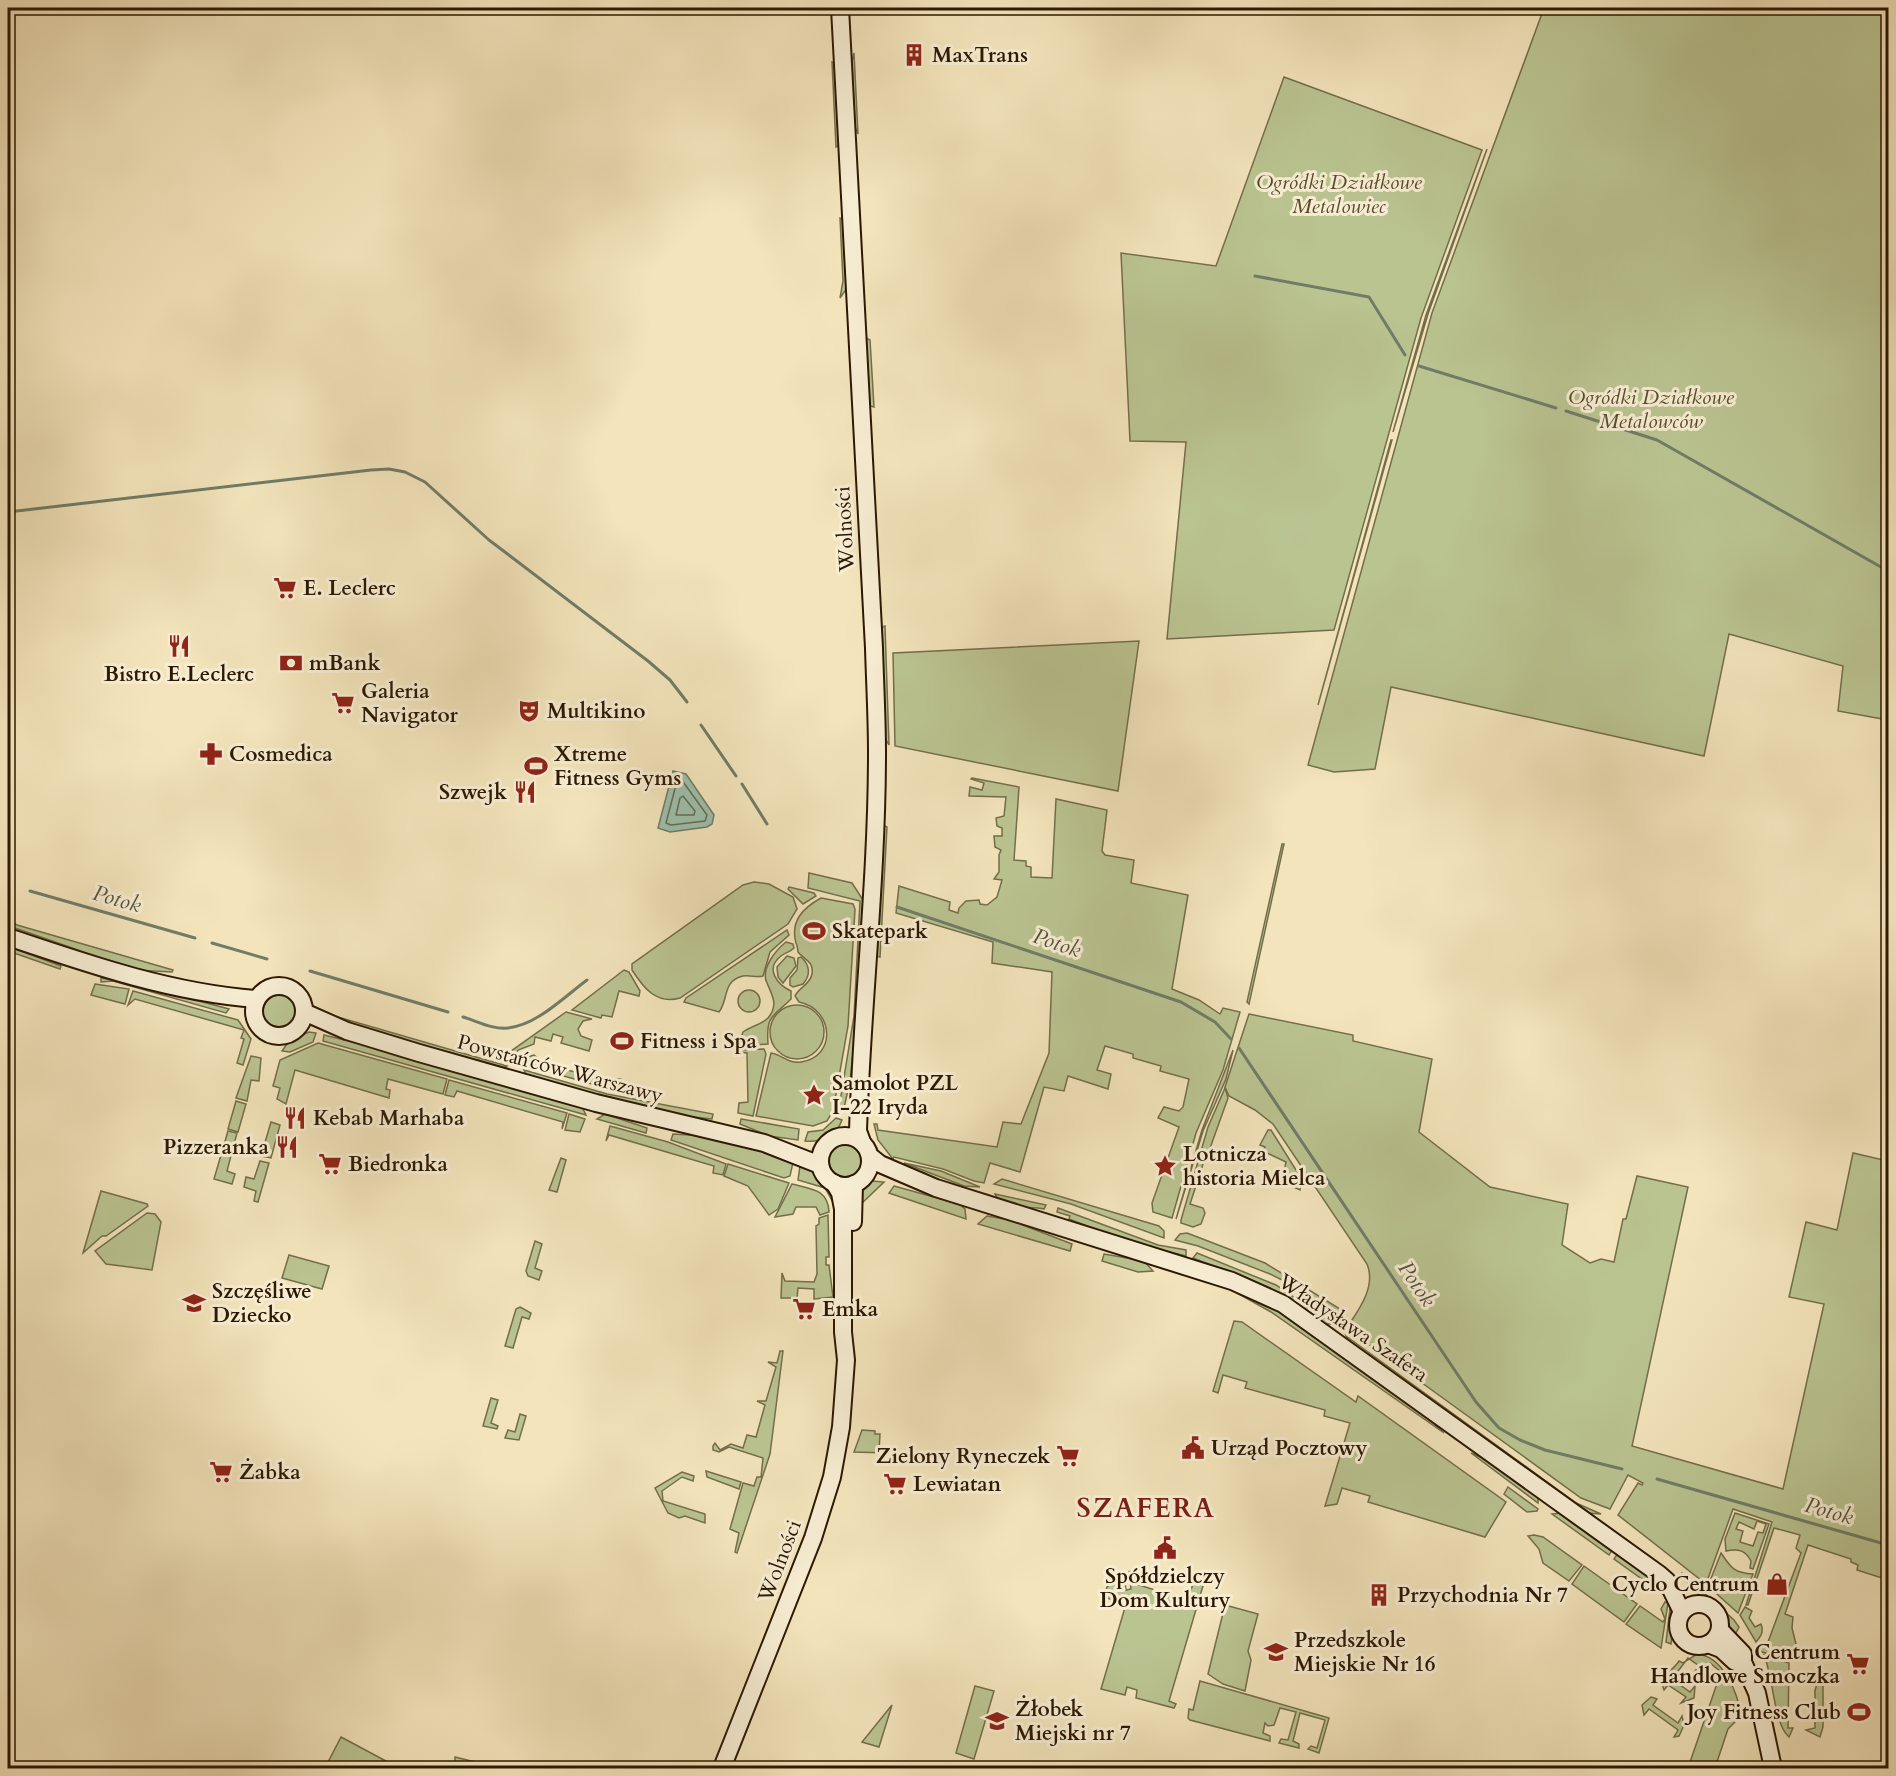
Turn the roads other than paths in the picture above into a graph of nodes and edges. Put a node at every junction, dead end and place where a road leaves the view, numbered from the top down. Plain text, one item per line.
1 (840, 8) edge
2 (8, 937) edge
3 (255, 1005) junction
4 (301, 1019) junction
5 (861, 1048) junction
6 (831, 1141) junction
7 (764, 1143) junction
8 (866, 1149) junction
9 (820, 1164) junction
10 (859, 1181) junction
11 (834, 1183) junction
12 (936, 1188) junction
13 (846, 1360) junction
14 (1667, 1581) junction
15 (1699, 1604) junction
16 (1682, 1612) junction
17 (1720, 1630) junction
18 (1708, 1644) junction
19 (1743, 1662) junction
20 (722, 1768) edge
21 (1773, 1768) edge

1 - 5 street, Wolności
2 - 3 street
3 - 4 street
3 - 4 street
4 - 7 street, Powstańców Warszawy
5 - 6 street, Wolności
5 - 8 street, Wolności
6 - 7 street, Powstańców Warszawy
6 - 8 street
6 - 9 street
7 - 9 street, Powstańców Warszawy
8 - 10 street
8 - 12 street, Władysława Szafera
9 - 11 street
10 - 11 street
10 - 12 street, Władysława Szafera
10 - 13 street, Wolności
11 - 13 street, Wolności
12 - 14 street, Władysława Szafera
13 - 20 street, Wolności
14 - 15 street, Władysława Szafera
14 - 16 street, Władysława Szafera
15 - 16 street
15 - 17 street
16 - 18 street
17 - 18 street
17 - 19 street
18 - 19 street
19 - 21 street

